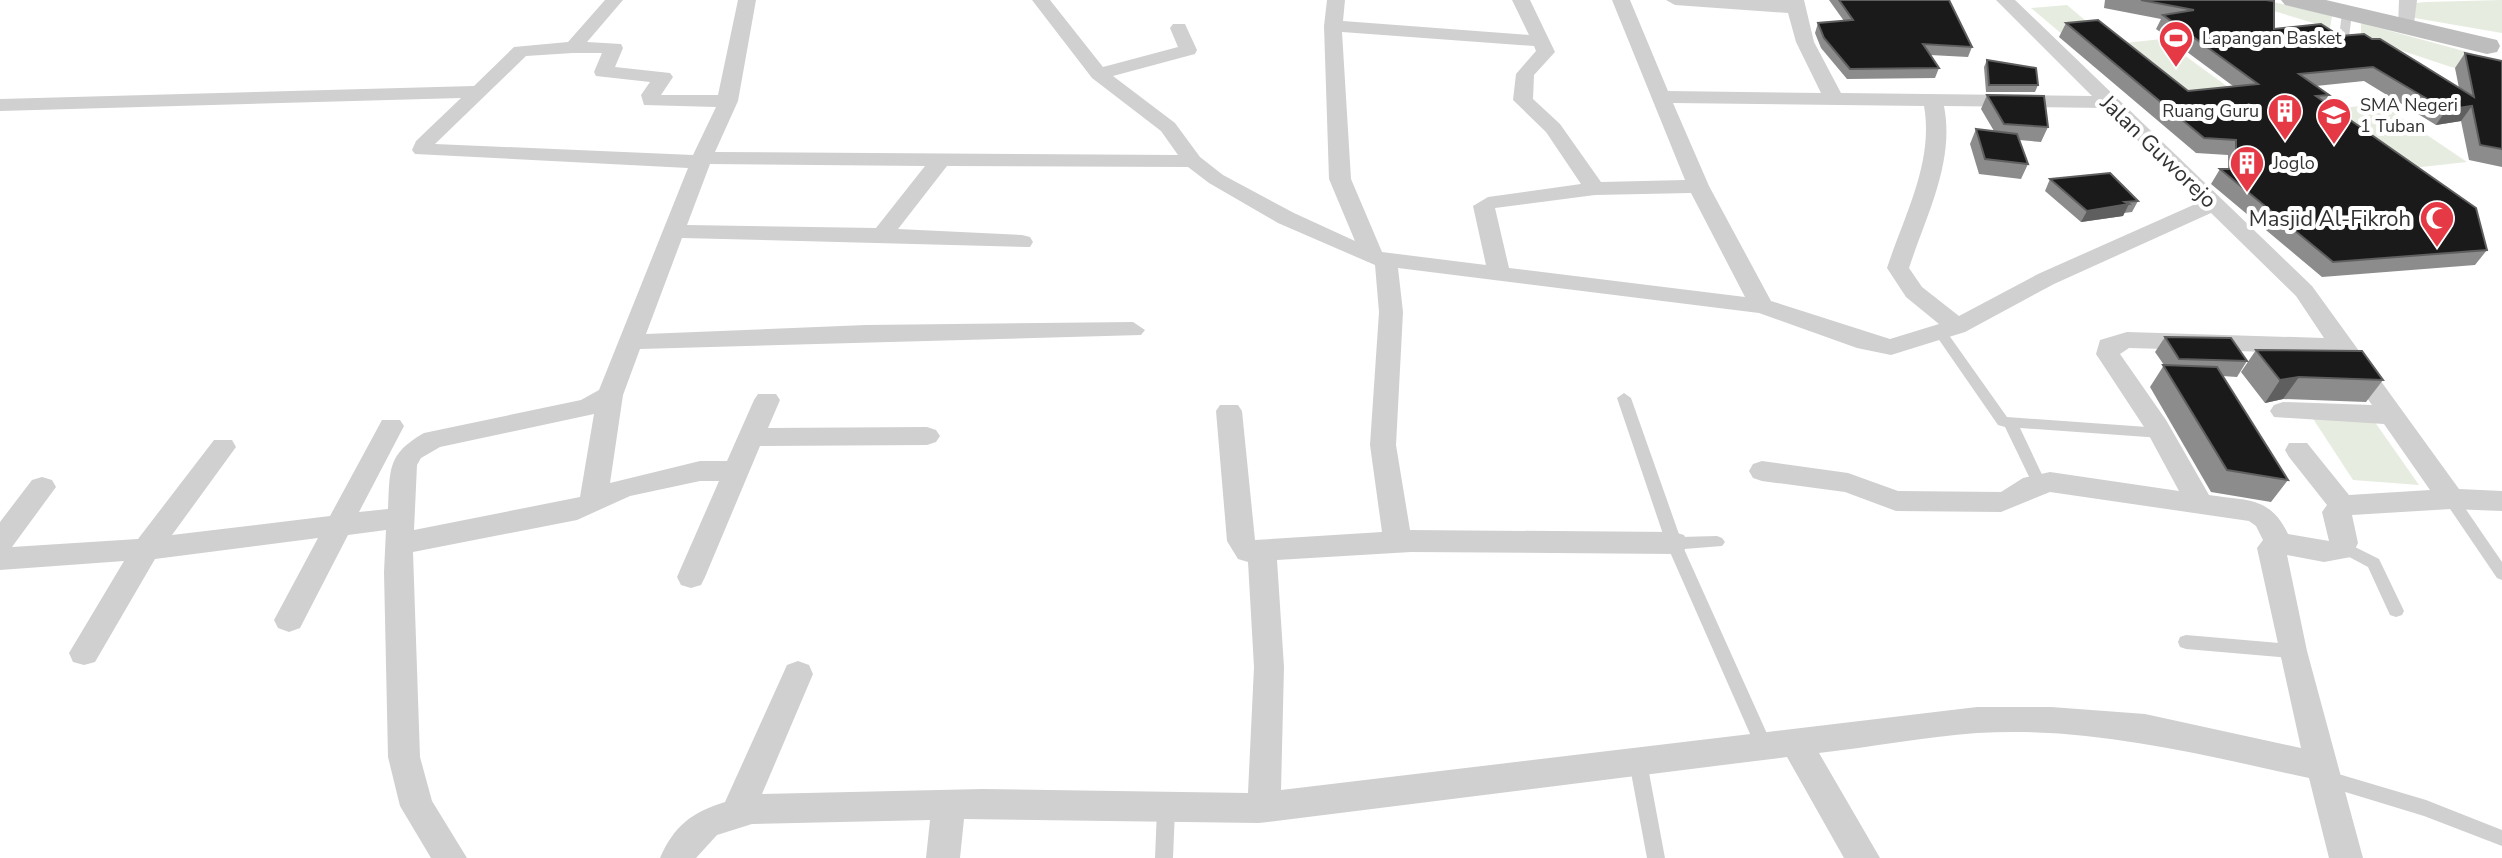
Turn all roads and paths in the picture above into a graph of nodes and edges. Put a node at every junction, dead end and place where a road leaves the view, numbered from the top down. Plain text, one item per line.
1 (614, 0) edge
2 (747, 0) edge
3 (1041, 0) edge
4 (1336, 0) edge
5 (1521, 0) edge
6 (1621, 0) edge
7 (1675, 0) edge
8 (2005, 0) edge
9 (2294, 0) edge
10 (2408, 0) edge
11 (1796, 4) edge
12 (1333, 26) junction
13 (2407, 27) junction
14 (1179, 28) dead end
15 (1541, 41) junction
16 (573, 47) junction
17 (2497, 49) edge
18 (1099, 74) junction
19 (479, 92) junction
20 (1663, 97) junction
21 (1833, 97) junction
22 (1933, 100) junction
23 (728, 101) junction
24 (2110, 102) junction
25 (0, 105) edge
26 (702, 160) junction
27 (1193, 161) junction
28 (939, 162) junction
29 (1698, 186) junction
30 (1595, 189) junction
31 (2214, 204) junction
32 (673, 231) junction
33 (882, 235) junction
34 (1022, 242) dead end
35 (1379, 259) junction
36 (1499, 274) junction
37 (1762, 306) junction
38 (1133, 330) dead end
39 (1949, 330) junction
40 (630, 342) junction
41 (2344, 346) junction
42 (610, 395) junction
43 (1624, 398) dead end
44 (767, 400) dead end
45 (1229, 411) dead end
46 (2283, 411) dead end
47 (2392, 415) junction
48 (2011, 424) junction
49 (391, 426) dead end
50 (2161, 433) junction
51 (927, 436) dead end
52 (752, 437) junction
53 (223, 447) dead end
54 (2298, 450) dead end
55 (737, 471) junction
56 (1762, 471) dead end
57 (2039, 483) junction
58 (42, 487) dead end
59 (2451, 499) junction
60 (2502, 501) edge
61 (593, 502) junction
62 (2199, 502) junction
63 (2343, 506) junction
64 (338, 527) junction
65 (399, 531) junction
66 (1398, 542) junction
67 (1717, 542) dead end
68 (0, 543) edge
69 (1674, 543) junction
70 (2279, 544) junction
71 (2343, 547) junction
72 (146, 549) junction
73 (1262, 551) junction
74 (0, 559) edge
75 (2502, 574) edge
76 (691, 577) dead end
77 (2396, 611) dead end
78 (289, 620) dead end
79 (2186, 642) dead end
80 (2292, 651) junction
81 (84, 653) dead end
82 (798, 674) dead end
83 (1780, 745) junction
84 (1638, 762) junction
85 (2324, 773) junction
86 (948, 805) junction
87 (1264, 807) junction
88 (1166, 810) junction
89 (737, 812) junction
90 (2502, 838) edge
91 (450, 858) edge
92 (677, 858) edge
93 (943, 858) edge
94 (1164, 858) edge
95 (1656, 858) edge
96 (1863, 858) edge
97 (2346, 858) edge

1 - 16 street
2 - 23 street
3 - 18 street
4 - 12 street
5 - 15 street
6 - 20 street
7 - 11 street
8 - 24 street, Jalan Guworejo
9 - 13 main road
10 - 13 street
11 - 21 street
12 - 15 street
12 - 35 street
13 - 17 main road
14 - 18 street
15 - 30 street
16 - 19 street
16 - 23 street
18 - 27 street
19 - 25 street
19 - 26 street
20 - 21 street
20 - 29 street
21 - 22 street
22 - 24 street
22 - 39 street
23 - 26 street
24 - 31 street, Jalan Guworejo
26 - 28 street
26 - 32 street
27 - 28 street
27 - 35 street
28 - 33 street
29 - 30 street
29 - 37 street
30 - 36 street
31 - 39 street
31 - 41 street, Jalan Guworejo
32 - 33 street
32 - 40 street
33 - 34 street
35 - 36 street
35 - 66 street
36 - 37 street
37 - 39 street
38 - 40 street
39 - 48 lane
40 - 42 street
41 - 47 street, Jalan Guworejo
41 - 50 street
42 - 61 street
42 - 65 street
43 - 69 lane
44 - 52 street
45 - 73 street
46 - 47 street
47 - 59 street, Jalan Guworejo
48 - 50 lane
48 - 57 lane
49 - 64 street
50 - 62 street
51 - 52 street
52 - 55 street
53 - 72 street
54 - 63 street
55 - 61 street
55 - 76 street
56 - 57 street
57 - 62 street
58 - 68 street
59 - 60 street
59 - 63 street
59 - 75 lane
61 - 65 street
62 - 70 street
63 - 71 street
64 - 65 street
64 - 72 street
64 - 78 street
65 - 91 street
66 - 69 street
66 - 73 street
67 - 69 lane
69 - 83 lane
70 - 71 street
70 - 80 street
71 - 77 lane
72 - 74 street
72 - 81 street
73 - 87 street
79 - 80 lane
80 - 85 street
82 - 89 street
83 - 84 street
83 - 85 street
83 - 96 street
84 - 87 street
84 - 95 lane
85 - 90 lane
85 - 97 street
86 - 88 street
86 - 89 street
86 - 93 street
87 - 88 street
88 - 94 lane
89 - 92 street

